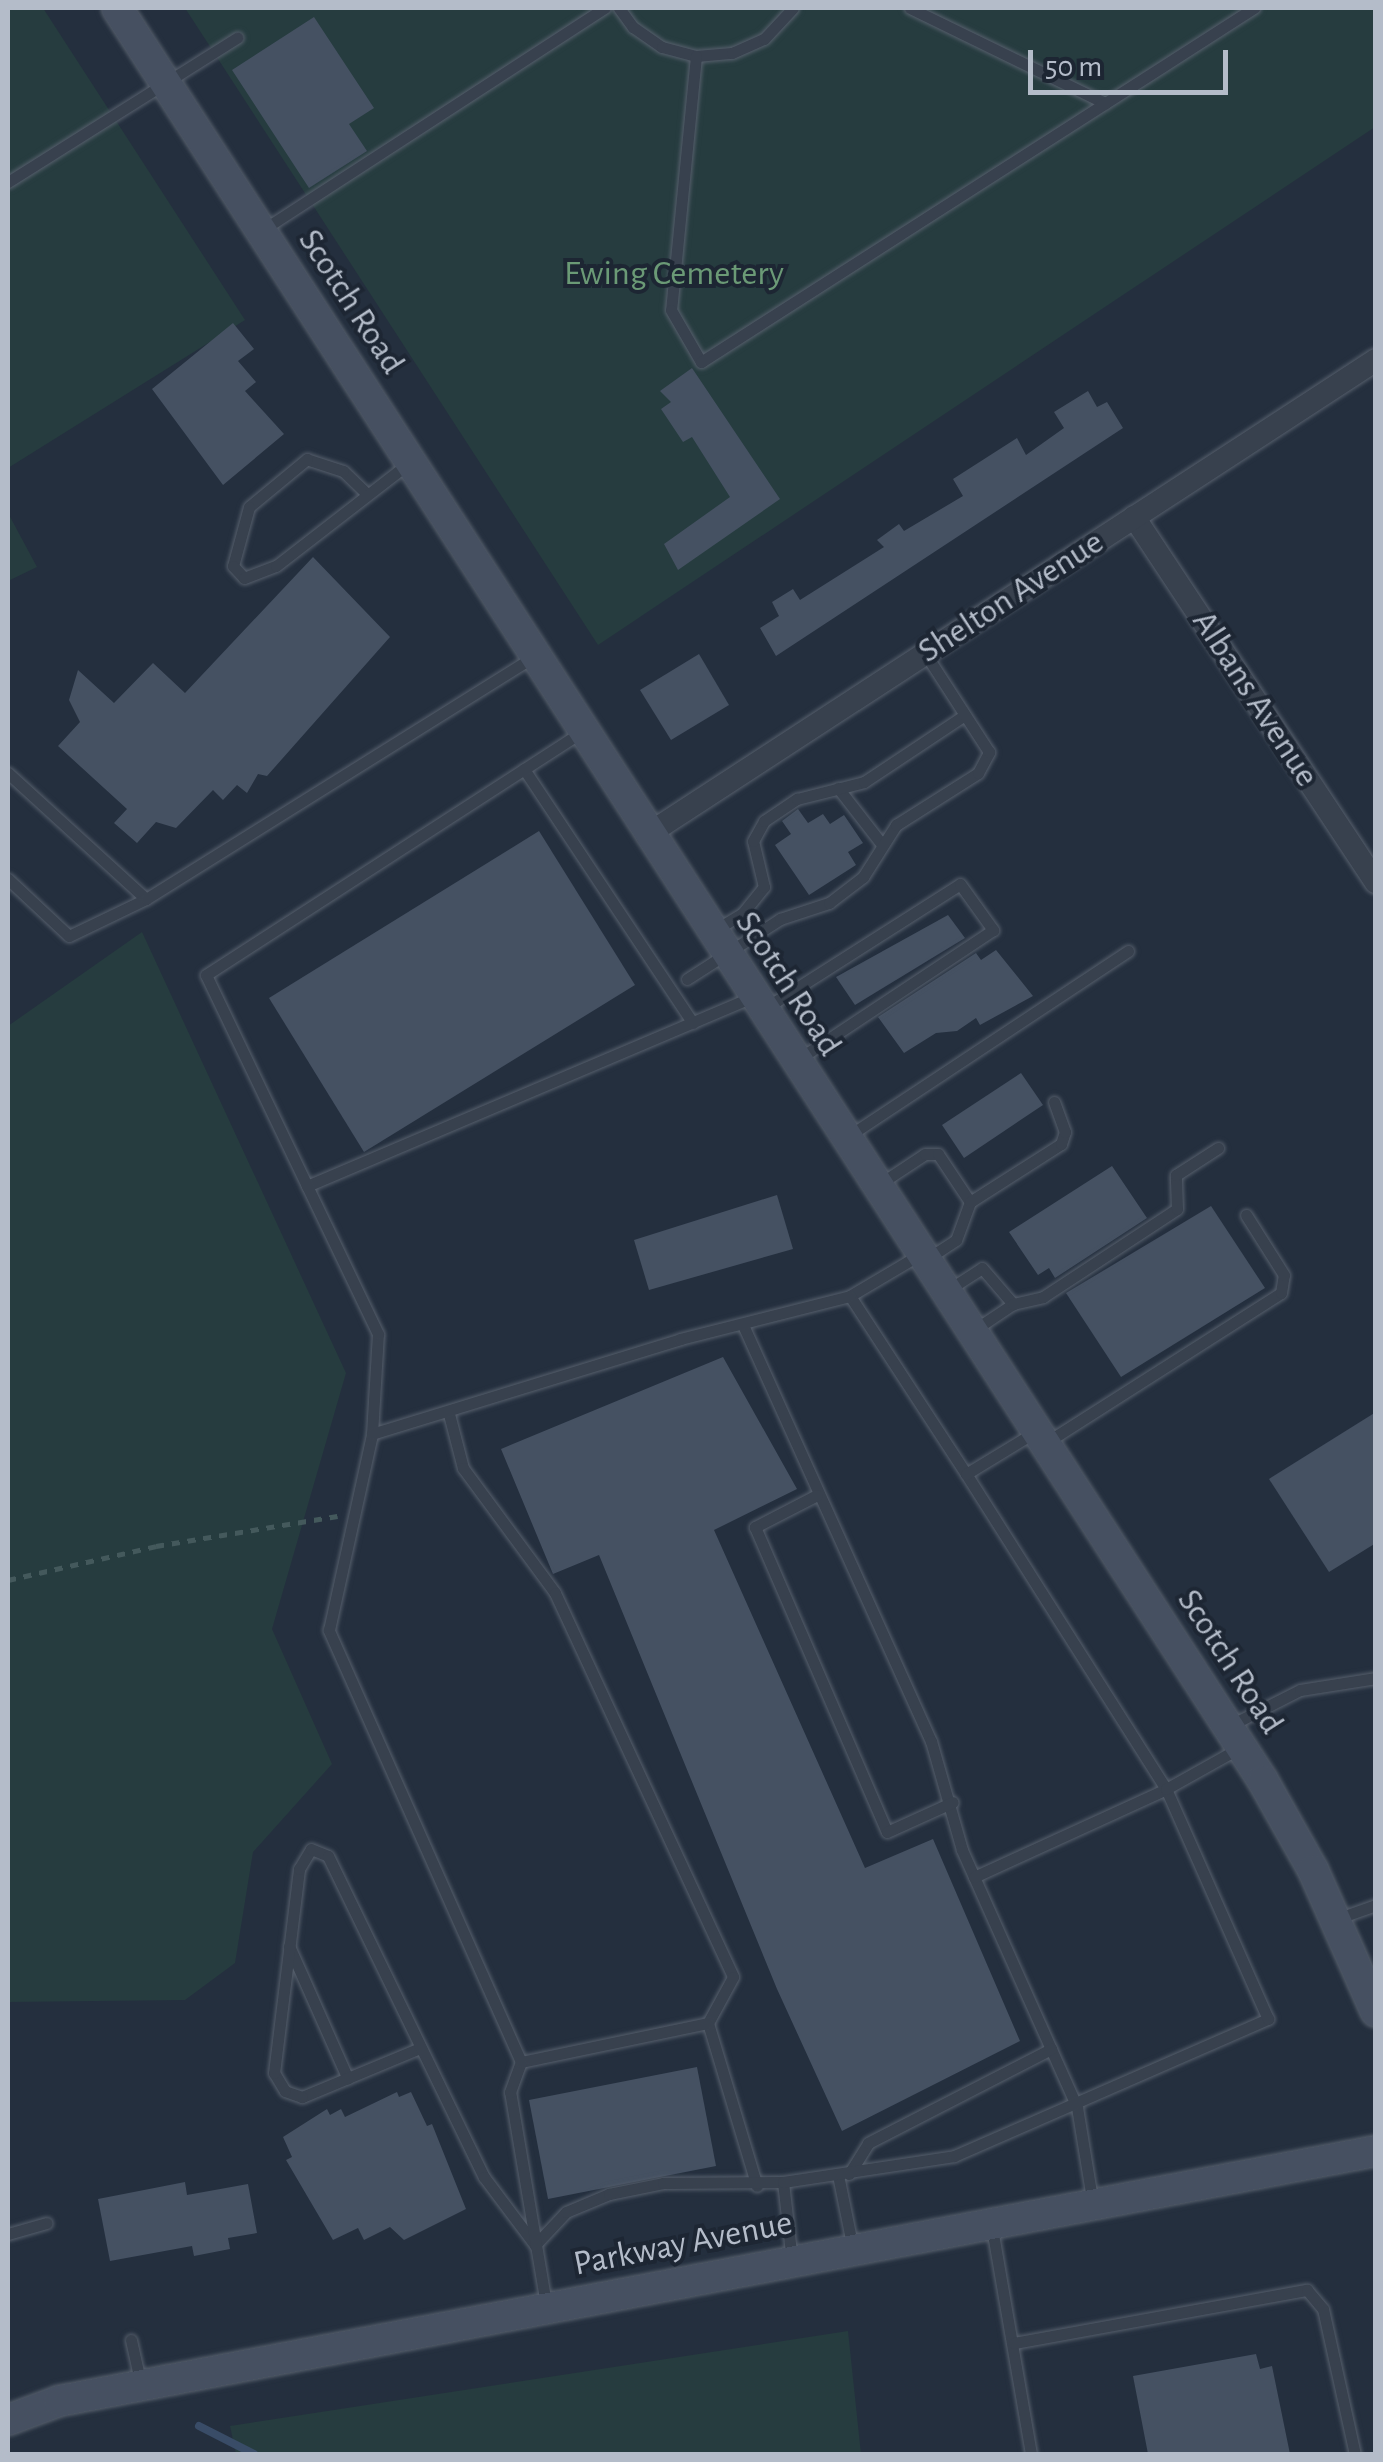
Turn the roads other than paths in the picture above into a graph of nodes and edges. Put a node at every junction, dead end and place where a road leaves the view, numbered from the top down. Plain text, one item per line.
1 (117, 8) edge
2 (604, 8) edge
3 (619, 8) edge
4 (793, 8) edge
5 (910, 8) edge
6 (1254, 8) edge
7 (237, 38) dead end
8 (696, 56) junction
9 (166, 85) junction
10 (1104, 103) junction
11 (8, 182) edge
12 (261, 232) junction
13 (1376, 360) edge
14 (409, 463) junction
15 (368, 494) junction
16 (1134, 517) junction
17 (926, 653) junction
18 (533, 657) junction
19 (965, 716) junction
20 (581, 732) junction
21 (524, 769) junction
22 (8, 773) edge
23 (838, 788) junction
24 (647, 834) junction
25 (880, 842) junction
26 (8, 879) edge
27 (1376, 882) edge
28 (146, 898) junction
29 (716, 942) junction
30 (1128, 952) dead end
31 (687, 979) dead end
32 (756, 1004) junction
33 (693, 1022) junction
34 (794, 1062) junction
35 (1054, 1102) dead end
36 (844, 1140) junction
37 (1218, 1148) dead end
38 (308, 1186) junction
39 (875, 1187) junction
40 (970, 1202) junction
41 (1246, 1215) dead end
42 (922, 1258) junction
43 (944, 1292) junction
44 (850, 1296) junction
45 (1013, 1304) junction
46 (743, 1325) junction
47 (970, 1333) junction
48 (449, 1414) junction
49 (372, 1434) junction
50 (1039, 1438) junction
51 (966, 1474) junction
52 (818, 1495) junction
53 (1376, 1678) edge
54 (1234, 1737) junction
55 (1166, 1789) junction
56 (953, 1802) junction
57 (974, 1876) junction
58 (1376, 1906) edge
59 (1336, 1919) junction
60 (288, 1943) junction
61 (1376, 2012) edge
62 (708, 2023) junction
63 (420, 2048) junction
64 (1050, 2049) junction
65 (521, 2062) junction
66 (348, 2079) junction
67 (1076, 2107) junction
68 (1376, 2151) edge
69 (843, 2174) junction
70 (783, 2182) junction
71 (757, 2186) junction
72 (1093, 2205) junction
73 (46, 2223) dead end
74 (992, 2224) junction
75 (8, 2234) edge
76 (535, 2245) junction
77 (853, 2250) junction
78 (792, 2262) junction
79 (547, 2308) junction
80 (131, 2340) dead end
81 (1014, 2344) junction
82 (141, 2385) junction
83 (8, 2420) edge
84 (1031, 2454) edge
85 (1355, 2454) edge

1 - 9 main road, Scotch Road
2 - 12 lane
3 - 8 lane
4 - 8 lane
5 - 10 lane
6 - 10 lane
7 - 9 lane
8 - 10 lane
9 - 11 lane
9 - 12 main road, Scotch Road
12 - 14 main road, Scotch Road
13 - 16 street, Shelton Avenue
14 - 15 lane
14 - 18 main road, Scotch Road
15 - 15 lane
16 - 17 street, Shelton Avenue
16 - 27 street, Albans Avenue
17 - 19 lane
17 - 24 street, Shelton Avenue
18 - 20 main road, Scotch Road
18 - 28 lane
19 - 23 lane
19 - 25 lane
20 - 21 lane
20 - 24 main road, Scotch Road
21 - 33 lane
21 - 38 lane
22 - 28 lane
23 - 25 lane
23 - 29 lane
24 - 29 main road, Scotch Road
25 - 29 lane
26 - 28 lane
29 - 31 lane
29 - 32 main road, Scotch Road
30 - 36 lane
32 - 33 lane
32 - 34 main road, Scotch Road
32 - 34 lane
33 - 38 lane
34 - 36 main road, Scotch Road
35 - 40 lane
36 - 39 main road, Scotch Road
37 - 45 lane
38 - 49 lane
39 - 40 lane
39 - 42 main road, Scotch Road
40 - 42 lane
41 - 50 lane
42 - 43 main road, Scotch Road
42 - 44 lane
43 - 45 lane
43 - 47 main road, Scotch Road
44 - 46 lane
44 - 51 lane
45 - 47 lane
46 - 48 lane
46 - 52 lane
47 - 50 main road, Scotch Road
48 - 49 lane
48 - 62 lane
49 - 65 lane
50 - 51 lane
50 - 54 main road, Scotch Road
51 - 55 lane
52 - 56 lane
52 - 56 lane
53 - 54 lane
54 - 55 lane
54 - 59 main road, Scotch Road
55 - 57 lane
55 - 67 lane
56 - 57 lane
57 - 64 lane
58 - 59 lane
59 - 61 main road, Scotch Road
60 - 63 lane
60 - 66 lane
60 - 66 lane
62 - 65 lane
62 - 71 lane
63 - 66 lane
63 - 76 lane
64 - 67 lane
64 - 69 lane
65 - 76 lane
67 - 69 lane
67 - 72 lane
68 - 72 main road, Parkway Avenue
69 - 70 lane
69 - 77 lane
70 - 71 lane
70 - 78 lane
71 - 76 lane
72 - 74 main road, Parkway Avenue
73 - 75 lane
74 - 77 main road, Parkway Avenue
74 - 81 lane
76 - 79 lane
77 - 78 main road, Parkway Avenue
78 - 79 main road, Parkway Avenue
79 - 82 main road, Parkway Avenue
80 - 82 lane
81 - 84 lane
81 - 85 lane
82 - 83 main road, Parkway Avenue

